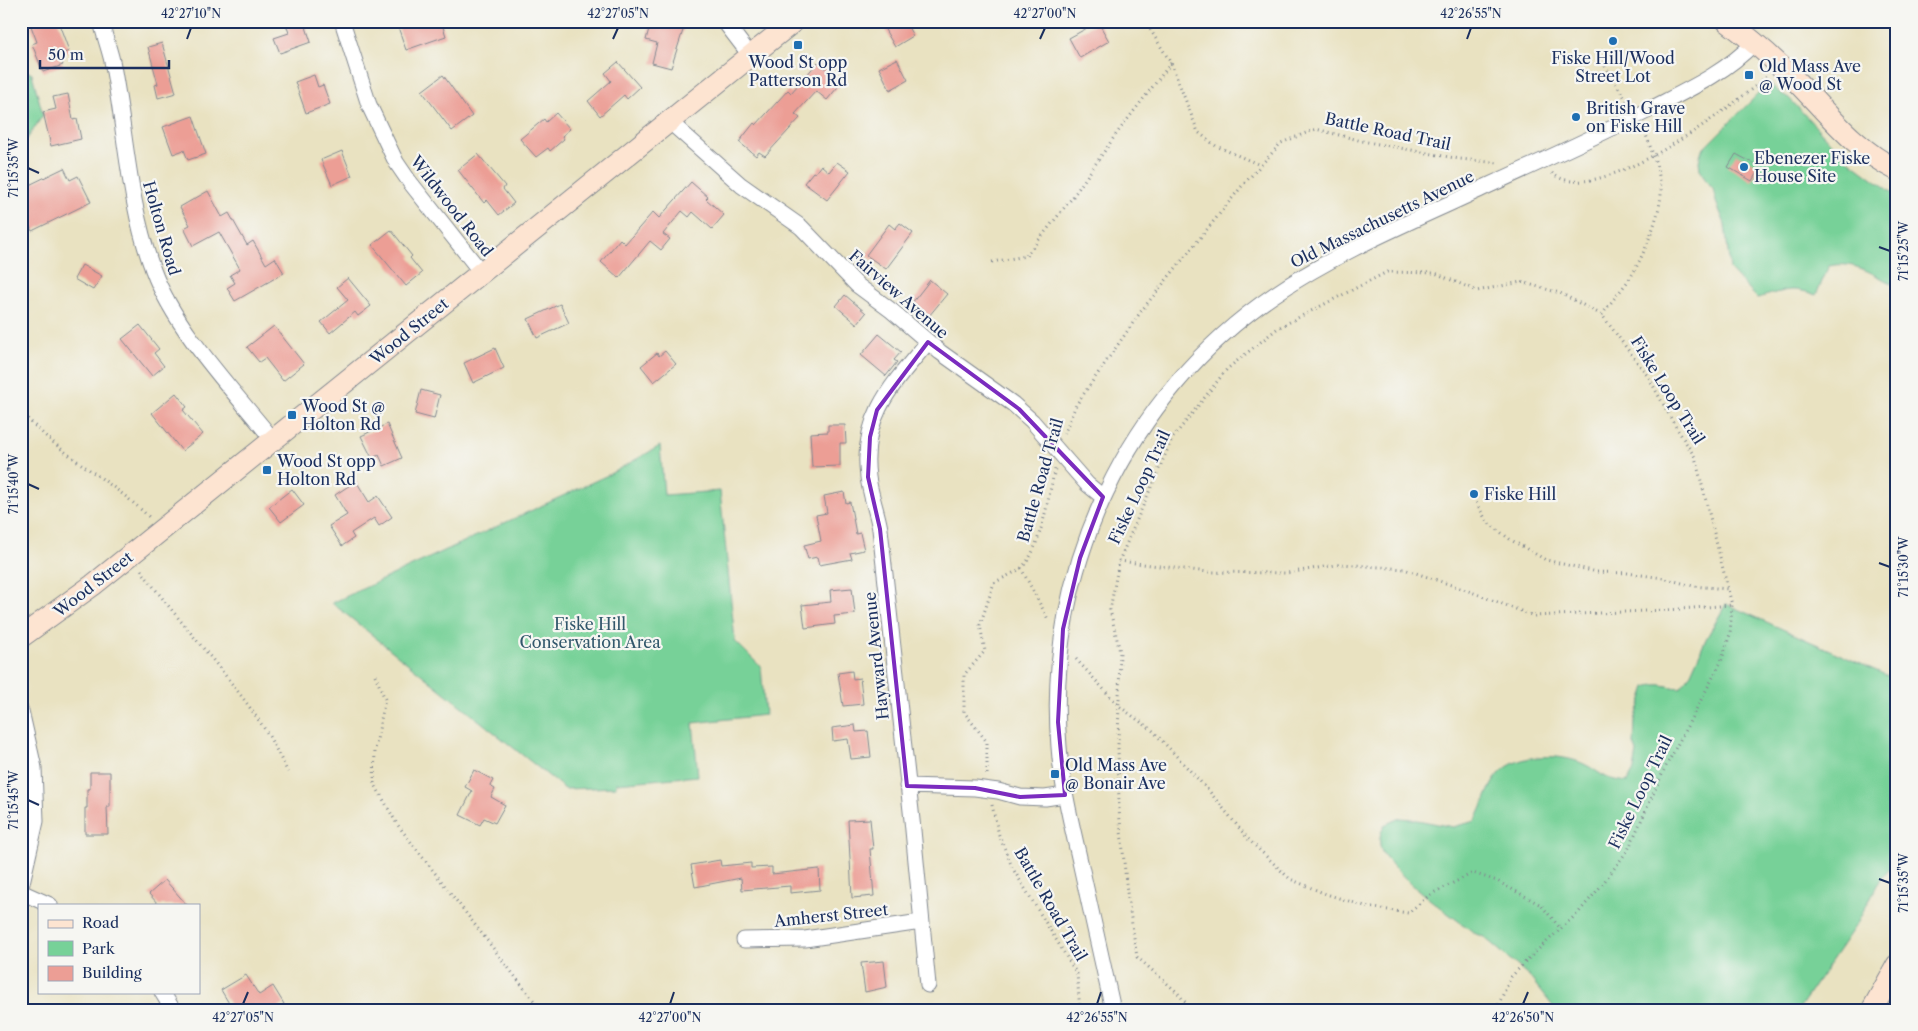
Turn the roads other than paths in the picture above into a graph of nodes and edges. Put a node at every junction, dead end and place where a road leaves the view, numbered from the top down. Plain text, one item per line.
1 (101, 21) edge
2 (342, 21) edge
3 (724, 21) edge
4 (794, 21) edge
5 (1727, 21) edge
6 (1754, 43) junction
7 (750, 55) junction
8 (669, 120) junction
9 (1897, 170) edge
10 (481, 272) junction
11 (928, 342) junction
12 (273, 440) junction
13 (1103, 498) junction
14 (21, 637) edge
15 (21, 710) edge
16 (907, 786) junction
17 (1065, 795) junction
18 (21, 887) edge
19 (21, 892) edge
20 (48, 904) edge
21 (921, 922) junction
22 (744, 940) dead end
23 (1897, 965) edge
24 (928, 985) dead end
25 (163, 994) edge
26 (173, 1010) edge
27 (1113, 1010) edge
28 (1872, 1010) edge

1 - 12 street, Holton Road
2 - 10 street, Wildwood Road
3 - 7 street
4 - 7 street, Wood Street
5 - 6 street
6 - 9 street
6 - 13 street, Old Massachusetts Avenue
7 - 8 street, Wood Street
8 - 10 street, Wood Street
8 - 11 street, Fairview Avenue
10 - 12 street, Wood Street
11 - 13 street, Fairview Avenue
11 - 16 street, Hayward Avenue
12 - 14 street, Wood Street
13 - 17 street, Old Massachusetts Avenue
15 - 18 street
16 - 17 street
16 - 21 street, Hayward Avenue
17 - 27 street, Old Massachusetts Avenue
19 - 20 street
21 - 22 street, Amherst Street
21 - 24 street, Hayward Avenue
23 - 28 street
25 - 26 street

